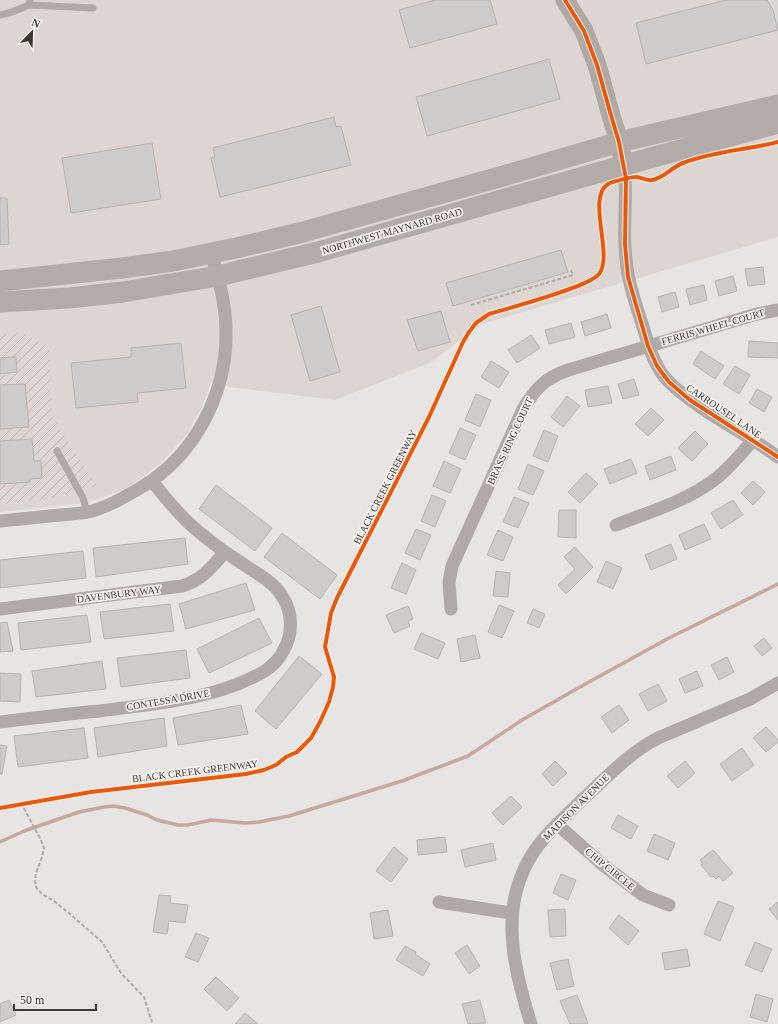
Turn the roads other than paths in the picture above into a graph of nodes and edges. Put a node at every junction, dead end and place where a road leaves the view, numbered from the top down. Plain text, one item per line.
1 (566, 0) edge
2 (30, 2) edge
3 (93, 8) dead end
4 (0, 14) edge
5 (778, 105) edge
6 (778, 124) edge
7 (620, 142) junction
8 (624, 166) junction
9 (211, 254) junction
10 (218, 276) junction
11 (0, 281) edge
12 (0, 302) edge
13 (778, 310) edge
14 (648, 346) junction
15 (753, 440) junction
16 (57, 451) dead end
17 (778, 457) edge
18 (152, 481) junction
19 (87, 512) junction
20 (0, 521) edge
21 (616, 525) dead end
22 (225, 552) junction
23 (0, 609) edge
24 (451, 609) dead end
25 (778, 683) edge
26 (0, 722) edge
27 (557, 824) junction
28 (439, 902) dead end
29 (669, 905) dead end
30 (511, 913) junction
31 (531, 1024) edge

1 - 7 street
2 - 3 lane
2 - 4 lane
5 - 7 main road
6 - 8 main road, NORTHWEST MAYNARD ROAD
7 - 8 street
7 - 9 main road
8 - 10 main road, NORTHWEST MAYNARD ROAD
8 - 14 street, CARROUSEL LANE
9 - 10 street
9 - 11 main road
10 - 12 main road, NORTHWEST MAYNARD ROAD
10 - 18 street
13 - 14 street, FERRIS WHEEL COURT
14 - 15 street, CARROUSEL LANE
14 - 24 street, BRASS RING COURT
15 - 17 street, CARROUSEL LANE
15 - 21 street
16 - 19 lane
18 - 19 street
18 - 22 street, CONTESSA DRIVE
19 - 20 street
22 - 23 street, DAVENBURY WAY
22 - 26 street, CONTESSA DRIVE
25 - 27 street, MADISON AVENUE
27 - 29 street, CHIP CIRCLE
27 - 30 street, MADISON AVENUE
28 - 30 street
30 - 31 street, MADISON AVENUE

